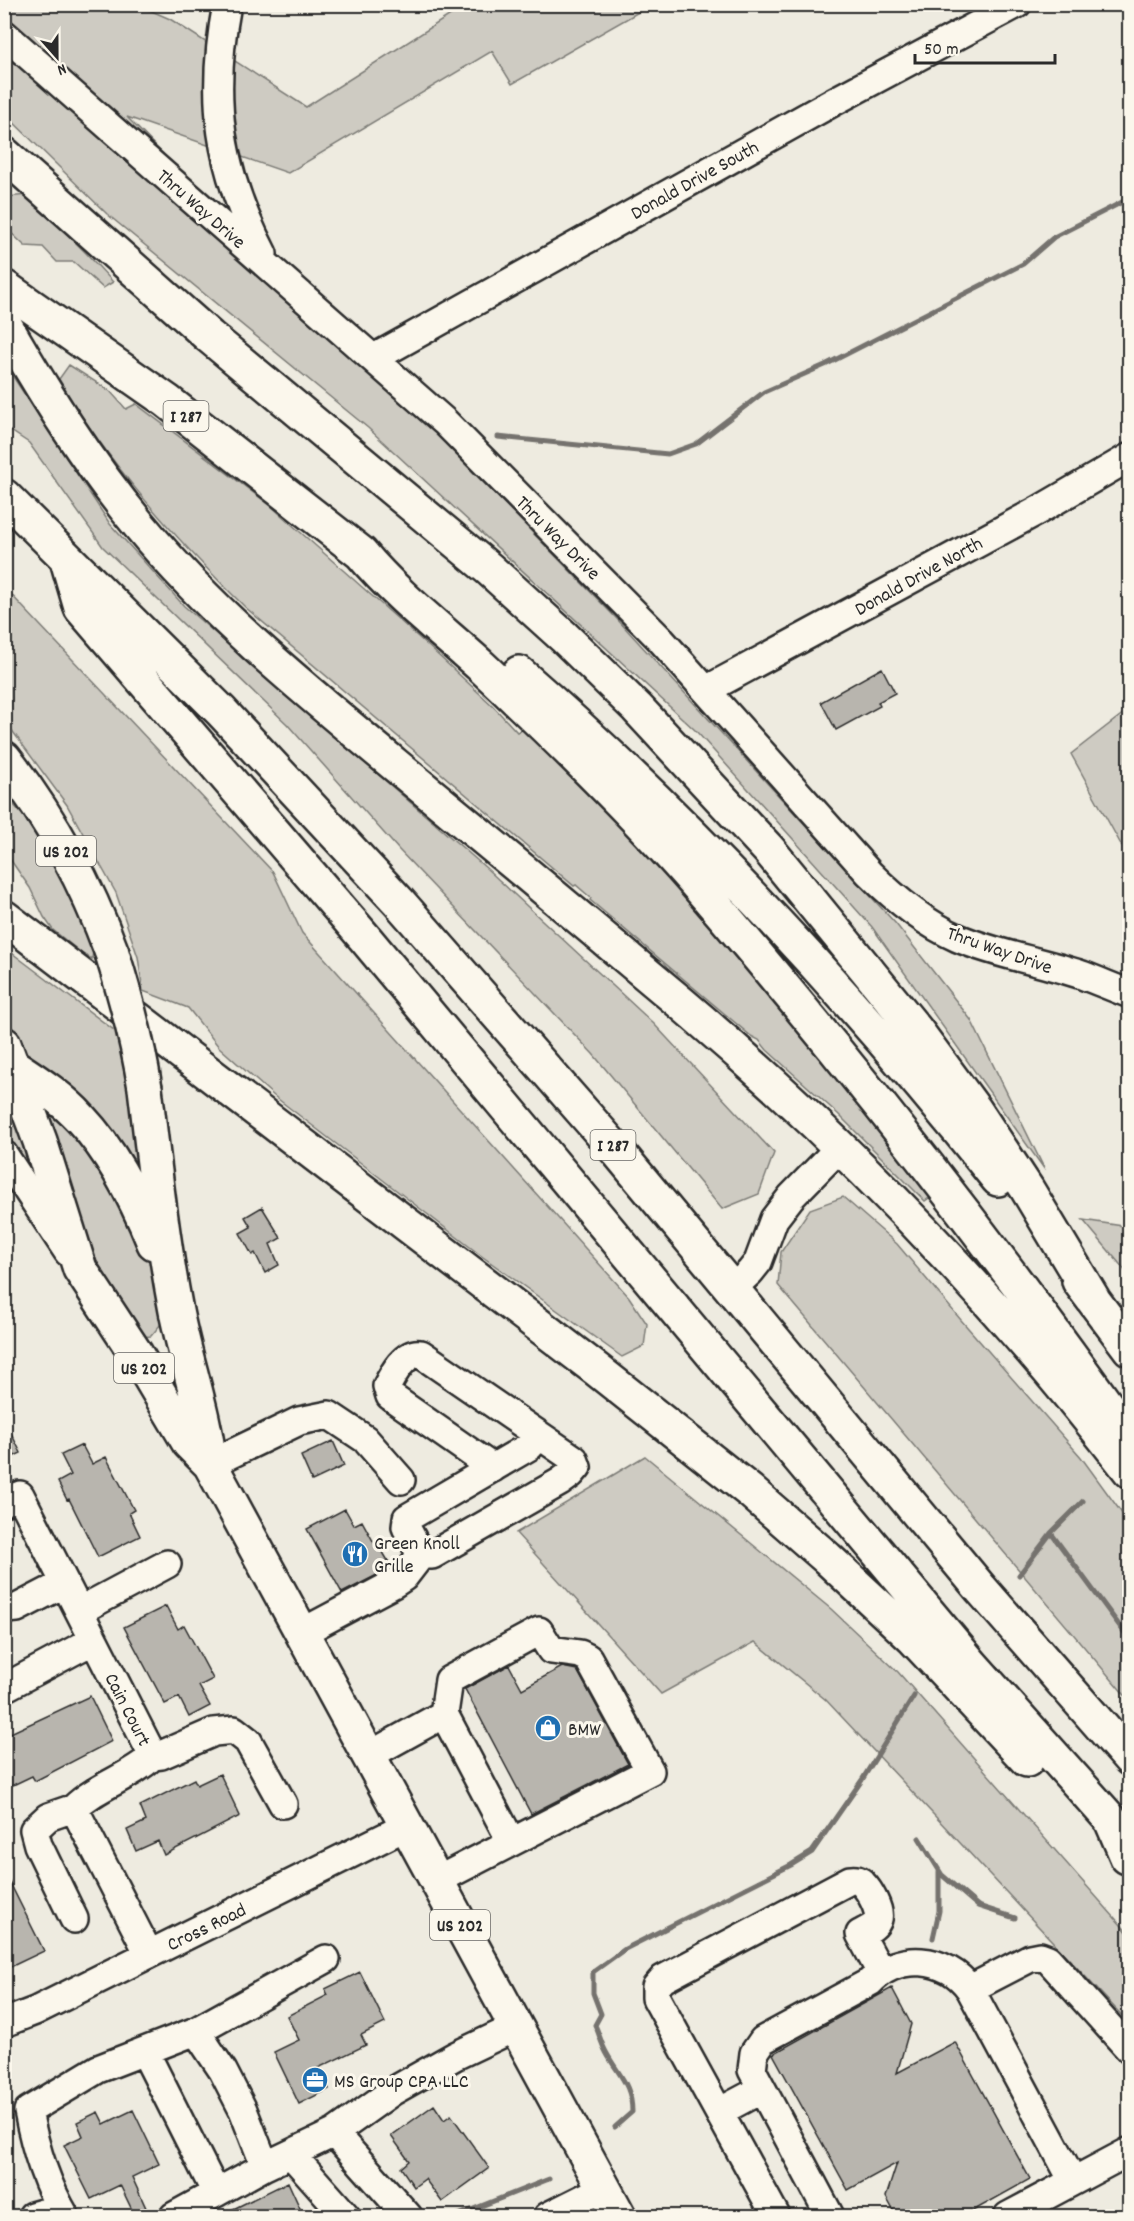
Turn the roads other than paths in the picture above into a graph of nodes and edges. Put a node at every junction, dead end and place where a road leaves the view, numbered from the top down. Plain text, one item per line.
1 (227, 4) edge
2 (1017, 4) edge
3 (4, 34) edge
4 (4, 154) edge
5 (270, 266) junction
6 (4, 287) edge
7 (4, 323) edge
8 (374, 358) junction
9 (1130, 458) edge
10 (4, 496) edge
11 (361, 553) junction
12 (67, 558) junction
13 (706, 690) junction
14 (4, 758) edge
15 (4, 917) edge
16 (1130, 994) edge
17 (7, 1056) edge
18 (840, 1146) junction
19 (4, 1155) edge
20 (80, 1269) junction
21 (170, 1281) junction
22 (733, 1288) junction
23 (1093, 1299) junction
24 (180, 1330) junction
25 (1130, 1349) edge
26 (136, 1354) junction
27 (538, 1434) junction
28 (1130, 1438) edge
29 (210, 1464) junction
30 (493, 1468) junction
31 (1130, 1471) edge
32 (401, 1480) dead end
33 (12, 1498) edge
34 (421, 1555) junction
35 (167, 1564) dead end
36 (64, 1583) junction
37 (4, 1608) edge
38 (79, 1611) junction
39 (301, 1633) junction
40 (94, 1640) junction
41 (4, 1688) edge
42 (444, 1714) junction
43 (153, 1756) junction
44 (368, 1756) junction
45 (1130, 1759) edge
46 (283, 1804) dead end
47 (74, 1808) junction
48 (407, 1826) junction
49 (511, 1841) junction
50 (1128, 1859) edge
51 (436, 1881) junction
52 (74, 1919) dead end
53 (149, 1954) junction
54 (326, 1959) dead end
55 (880, 1971) junction
56 (970, 1989) junction
57 (4, 2023) edge
58 (516, 2027) junction
59 (196, 2031) junction
60 (1130, 2050) edge
61 (146, 2052) junction
62 (762, 2089) junction
63 (719, 2112) junction
64 (16, 2114) edge
65 (334, 2133) junction
66 (1130, 2151) edge
67 (291, 2154) junction
68 (265, 2166) junction
69 (1073, 2181) junction
70 (216, 2193) junction
71 (611, 2202) edge
72 (62, 2212) edge
73 (32, 2217) edge
74 (174, 2217) edge
75 (345, 2217) edge
76 (408, 2217) edge
77 (548, 2217) edge
78 (776, 2217) edge
79 (830, 2217) edge
80 (1008, 2217) edge

1 - 5 street
2 - 8 street, Donald Drive South
3 - 5 street, Thru Way Drive
4 - 23 highway
5 - 8 street, Thru Way Drive
6 - 11 highway, I 287
7 - 18 highway
8 - 13 street, Thru Way Drive
9 - 13 street, Donald Drive North
10 - 12 highway, I 287
11 - 23 highway, I 287
11 - 28 highway, I 287
12 - 22 highway, I 287
12 - 50 highway, I 287
13 - 16 street, Thru Way Drive
14 - 21 highway, US 202, bridge
15 - 50 highway
17 - 20 highway, US 202
17 - 21 highway
18 - 22 street
18 - 31 highway
19 - 20 street
20 - 26 highway, US 202
21 - 24 highway, US 202
22 - 45 highway, I 287
23 - 25 highway, I 287
24 - 26 highway
24 - 29 highway, US 202
26 - 29 highway, US 202
27 - 30 street
27 - 30 street
27 - 34 street
29 - 32 street
29 - 39 highway, US 202
30 - 34 street
33 - 36 street, Cain Court
34 - 39 street
35 - 38 street
36 - 37 street
36 - 38 street, Cain Court
38 - 40 street, Cain Court
39 - 44 highway, US 202
40 - 41 street
40 - 43 street, Cain Court
42 - 44 street
42 - 49 street
42 - 49 street
43 - 46 street
43 - 47 street, Cain Court
44 - 48 highway, US 202
47 - 52 street, Cain Court
47 - 53 street
48 - 51 highway, US 202
48 - 53 street, Cross Road
49 - 51 street
51 - 58 highway, US 202
53 - 57 street, Cross Road
54 - 59 street
55 - 56 street
55 - 62 street
55 - 63 street
56 - 60 street
56 - 69 street
58 - 65 street
58 - 71 highway, US 202
59 - 61 street
59 - 68 street
61 - 64 street
61 - 70 street
62 - 63 street
62 - 79 street
63 - 78 street
64 - 72 street
65 - 67 street
65 - 76 street
66 - 69 street
67 - 68 street
67 - 75 street
68 - 70 street
69 - 80 street
70 - 74 street
71 - 77 street
72 - 73 street

